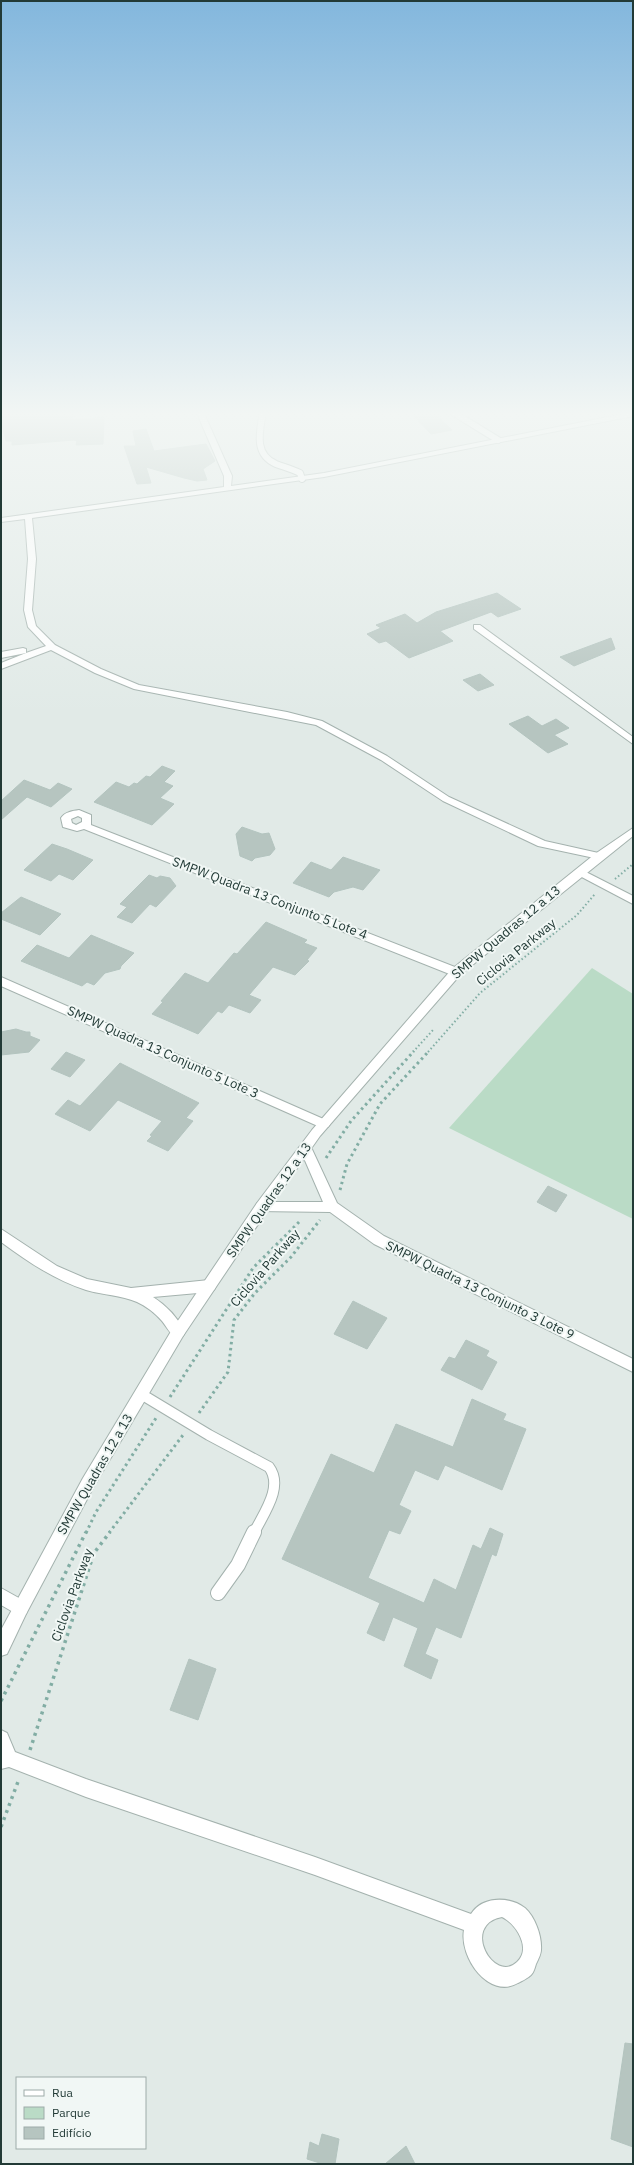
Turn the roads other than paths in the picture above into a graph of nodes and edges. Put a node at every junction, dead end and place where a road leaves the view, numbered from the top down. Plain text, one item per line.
1 (52, 512) edge
2 (28, 515) junction
3 (1, 520) edge
4 (477, 627) dead end
5 (52, 647) junction
6 (1, 655) edge
7 (1, 666) edge
8 (633, 741) edge
9 (84, 826) dead end
10 (633, 831) edge
11 (599, 856) junction
12 (580, 872) junction
13 (633, 900) edge
14 (456, 972) junction
15 (1, 981) edge
16 (324, 1124) junction
17 (306, 1149) junction
18 (262, 1207) junction
19 (332, 1207) junction
20 (1, 1235) edge
21 (210, 1286) junction
22 (133, 1293) junction
23 (178, 1332) junction
24 (633, 1366) edge
25 (141, 1394) junction
26 (218, 1593) dead end
27 (1, 1596) edge
28 (20, 1608) junction
29 (1, 1648) edge
30 (1, 1739) edge
31 (11, 1761) edge
32 (475, 1925) dead end

1 - 2 street
2 - 3 street
2 - 5 street
4 - 8 street
5 - 6 street
5 - 7 street
5 - 11 street
9 - 14 street, SMPW Quadra 13 Conjunto 5 Lote 4
10 - 11 street, SMPW Quadras 12 a 13
11 - 12 street, SMPW Quadras 12 a 13
12 - 13 street
12 - 14 street, SMPW Quadras 12 a 13
14 - 16 street, SMPW Quadras 12 a 13
15 - 16 street, SMPW Quadra 13 Conjunto 5 Lote 3
16 - 17 street, SMPW Quadras 12 a 13
17 - 18 street, SMPW Quadras 12 a 13
17 - 19 street
18 - 19 street
18 - 21 street, SMPW Quadras 12 a 13
19 - 24 street, SMPW Quadra 13 Conjunto 3 Lote 9
20 - 22 street
21 - 22 street
21 - 23 street, SMPW Quadras 12 a 13
22 - 23 street
23 - 25 street, SMPW Quadras 12 a 13
25 - 26 lane
25 - 28 street, SMPW Quadras 12 a 13
27 - 28 street
28 - 29 street, SMPW Quadras 12 a 13
30 - 31 street
31 - 32 street

